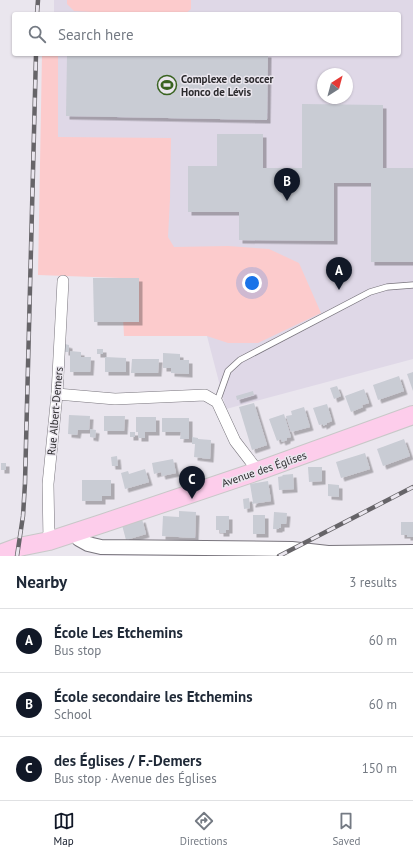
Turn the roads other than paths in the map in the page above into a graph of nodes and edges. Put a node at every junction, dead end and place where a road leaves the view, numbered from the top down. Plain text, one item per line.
1 (64, 281) dead end
2 (413, 285) edge
3 (58, 394) junction
4 (217, 402) junction
5 (413, 415) edge
6 (258, 471) junction
7 (76, 532) junction
8 (49, 541) junction
9 (413, 552) edge
10 (0, 554) edge
11 (328, 554) edge

1 - 3 street, Rue Albert-Demers
2 - 4 lane
3 - 4 street
3 - 8 street, Rue Albert-Demers
4 - 6 street
5 - 6 main road, Avenue des Églises
6 - 7 main road, Avenue des Églises
7 - 8 main road, Avenue des Églises
7 - 11 street
8 - 10 main road, Avenue des Églises
9 - 11 street

